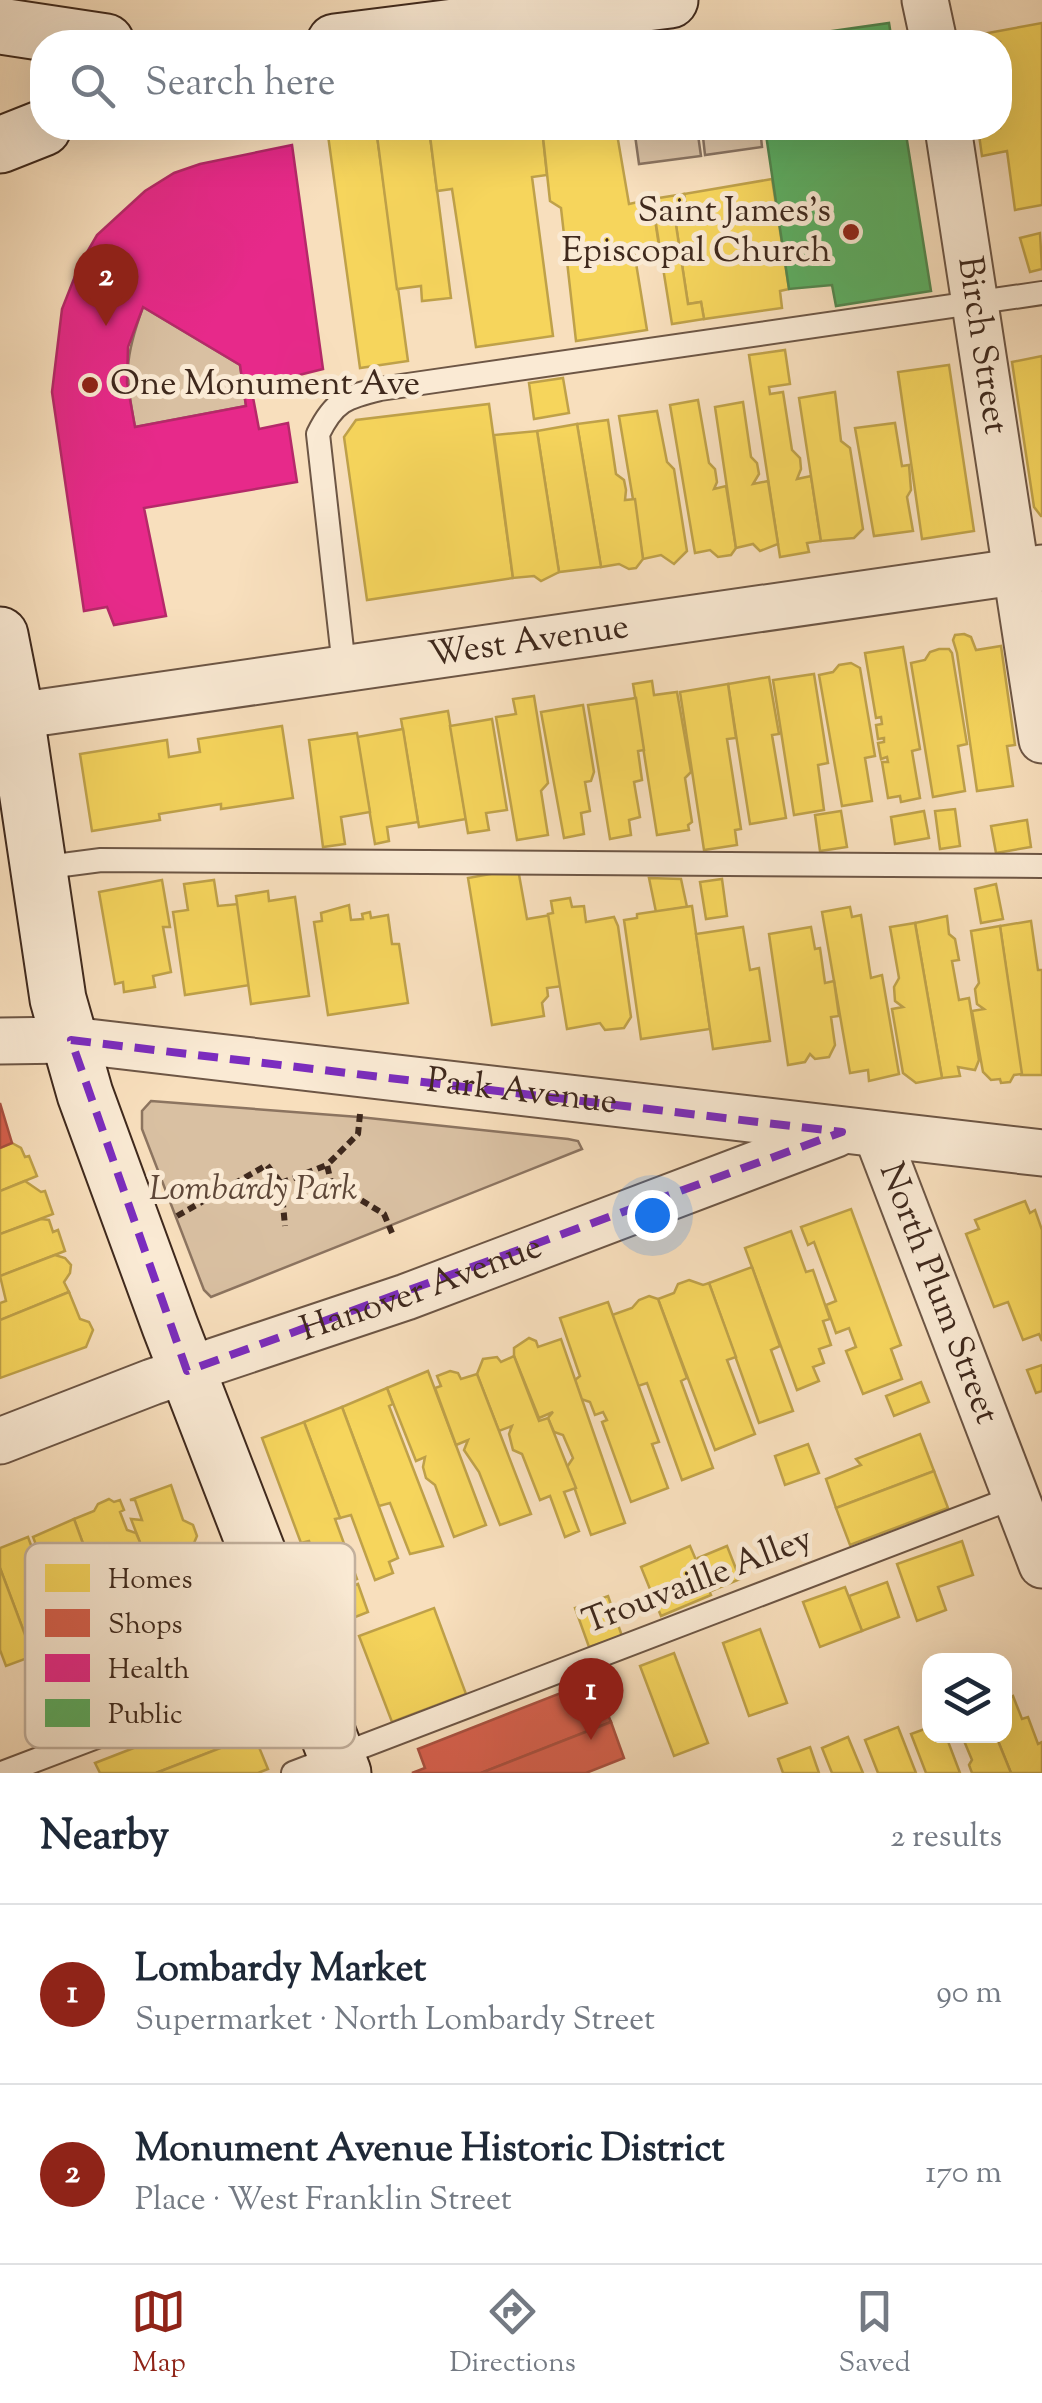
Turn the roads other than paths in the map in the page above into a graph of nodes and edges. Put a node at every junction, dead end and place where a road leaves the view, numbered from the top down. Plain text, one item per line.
1 (670, 0) edge
2 (926, 0) edge
3 (0, 26) edge
4 (430, 30) edge
5 (932, 30) edge
6 (30, 31) edge
7 (30, 133) edge
8 (950, 140) edge
9 (0, 144) edge
10 (1042, 293) edge
11 (976, 303) junction
12 (1030, 570) edge
13 (0, 635) edge
14 (344, 667) junction
15 (16, 716) junction
16 (1042, 740) edge
17 (1042, 866) edge
18 (40, 868) junction
19 (71, 1040) junction
20 (0, 1041) edge
21 (859, 1134) junction
22 (1042, 1153) edge
23 (187, 1371) junction
24 (0, 1441) edge
25 (1016, 1497) junction
26 (254, 1543) edge
27 (1041, 1558) edge
28 (68, 1748) edge
29 (324, 1768) edge
30 (2, 1773) edge

1 - 4 main road
2 - 5 street
3 - 6 main road
7 - 9 main road
8 - 11 street, Birch Street
10 - 11 lane
11 - 12 street, Birch Street
11 - 14 lane
12 - 14 street, West Avenue
12 - 16 street, Birch Street
13 - 15 main road
14 - 15 street, West Avenue
15 - 18 main road
17 - 18 lane
18 - 19 main road
19 - 20 street, Park Avenue
19 - 21 street, Park Avenue
19 - 23 main road
21 - 22 street, Park Avenue
21 - 23 street, Hanover Avenue
21 - 25 street, North Plum Street
23 - 24 street, Hanover Avenue
23 - 26 main road
25 - 27 street, North Plum Street
25 - 29 lane, Trouvaille Alley
28 - 30 lane

